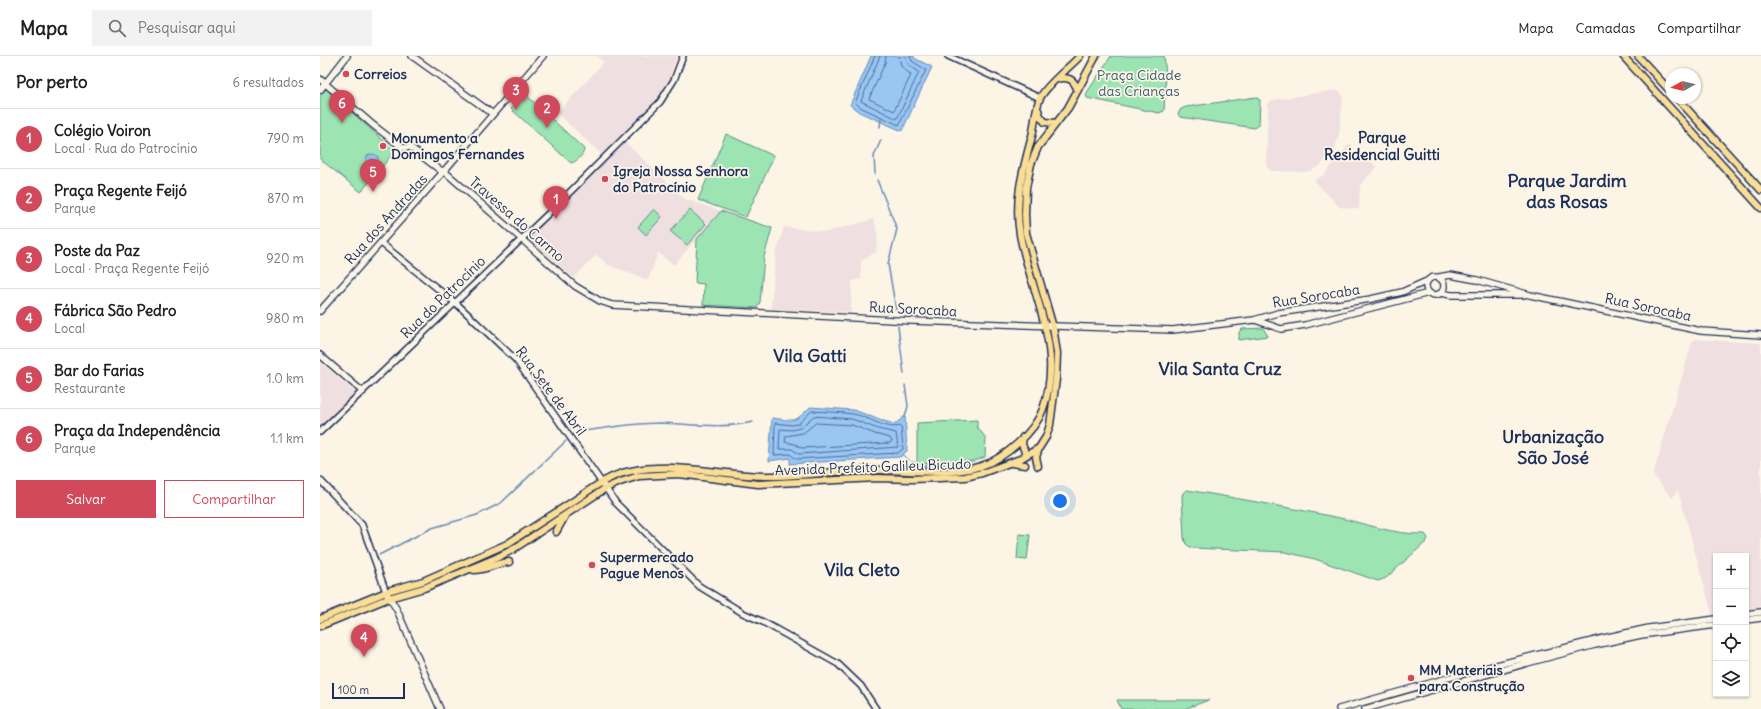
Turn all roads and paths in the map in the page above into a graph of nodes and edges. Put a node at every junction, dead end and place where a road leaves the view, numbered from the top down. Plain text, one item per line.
1 (347, 56) edge
2 (412, 56) edge
3 (543, 56) edge
4 (682, 56) edge
5 (948, 56) edge
6 (1080, 56) edge
7 (1096, 56) edge
8 (1623, 56) edge
9 (1638, 56) edge
10 (320, 79) edge
11 (1054, 82) junction
12 (326, 83) junction
13 (1665, 85) edge
14 (1078, 89) junction
15 (320, 90) edge
16 (1040, 98) junction
17 (1682, 104) edge
18 (1038, 109) junction
19 (493, 114) junction
20 (1056, 123) junction
21 (444, 171) junction
22 (1761, 190) edge
23 (1761, 208) edge
24 (521, 239) junction
25 (381, 243) junction
26 (1439, 277) junction
27 (1427, 281) junction
28 (576, 286) joint
29 (1429, 293) junction
30 (1441, 293) junction
31 (1530, 295) junction
32 (454, 302) junction
33 (320, 312) edge
34 (1254, 320) junction
35 (1050, 327) junction
36 (1761, 335) edge
37 (320, 355) edge
38 (363, 392) junction
39 (320, 432) edge
40 (1023, 437) junction
41 (1038, 448) junction
42 (1026, 455) junction
43 (1011, 462) junction
44 (1025, 465) dead end
45 (1038, 466) dead end
46 (320, 480) edge
47 (604, 485) junction
48 (566, 514) junction
49 (556, 532) dead end
50 (509, 562) dead end
51 (468, 570) junction
52 (386, 592) junction
53 (389, 598) junction
54 (1761, 612) edge
55 (1749, 614) edge
56 (1761, 618) edge
57 (320, 619) edge
58 (1713, 619) edge
59 (1749, 620) edge
60 (1713, 625) edge
61 (320, 626) edge
62 (440, 709) edge
63 (876, 709) edge
64 (1339, 709) edge
65 (1365, 709) edge

1 - 12 main road
2 - 19 main road
3 - 19 main road, Rua dos Andradas
4 - 24 street, Rua do Patrocínio
5 - 16 street
6 - 11 main road
7 - 14 main road, Avenida Prefeito Galileu Bicudo
8 - 23 main road
9 - 13 main road
10 - 12 main road, Travessa do Carmo
11 - 14 main road
11 - 16 main road
12 - 15 main road
12 - 21 main road, Travessa do Carmo
14 - 20 main road, Avenida Prefeito Galileu Bicudo
16 - 18 main road, Avenida Prefeito Galileu Bicudo
17 - 22 main road
18 - 20 main road
18 - 35 main road, Avenida Prefeito Galileu Bicudo
19 - 21 main road, Rua dos Andradas
20 - 35 main road, Avenida Prefeito Galileu Bicudo
21 - 24 main road, Travessa do Carmo
21 - 25 main road, Rua dos Andradas
24 - 28 main road, Travessa do Carmo
24 - 32 street, Rua do Patrocínio
25 - 32 street, Rua Sete de Abril
25 - 33 main road, Rua dos Andradas
26 - 27 main road
26 - 30 main road
26 - 31 main road, Rua Sorocaba
27 - 29 main road
27 - 34 main road, Rua Sorocaba
28 - 35 main road, Rua Sorocaba
29 - 30 main road
29 - 34 main road, Rua Sorocaba
30 - 31 main road, Rua Sorocaba
31 - 36 main road, Rua Sorocaba
32 - 38 street, Rua do Patrocínio
32 - 47 street, Rua Sete de Abril
34 - 35 main road, Rua Sorocaba
35 - 40 main road, Avenida Prefeito Galileu Bicudo
35 - 41 main road, Avenida Prefeito Galileu Bicudo
37 - 38 street
38 - 39 street, Rua do Patrocínio
40 - 42 main road
40 - 47 main road, Avenida Prefeito Galileu Bicudo
41 - 42 main road, Avenida Prefeito Galileu Bicudo
41 - 45 main road
42 - 43 main road, Avenida Prefeito Galileu Bicudo
43 - 44 main road
43 - 47 main road, Avenida Prefeito Galileu Bicudo
46 - 52 street
47 - 48 main road, Avenida Prefeito Galileu Bicudo
47 - 52 main road
47 - 63 street, Rua Sete de Abril
48 - 49 main road
48 - 51 main road, Avenida Prefeito Galileu Bicudo
50 - 51 main road
51 - 53 main road, Avenida Prefeito Galileu Bicudo
52 - 53 main road
52 - 57 main road
53 - 61 main road, Avenida Prefeito Galileu Bicudo
53 - 62 main road
54 - 55 main road
56 - 59 main road
58 - 64 main road
60 - 65 main road

